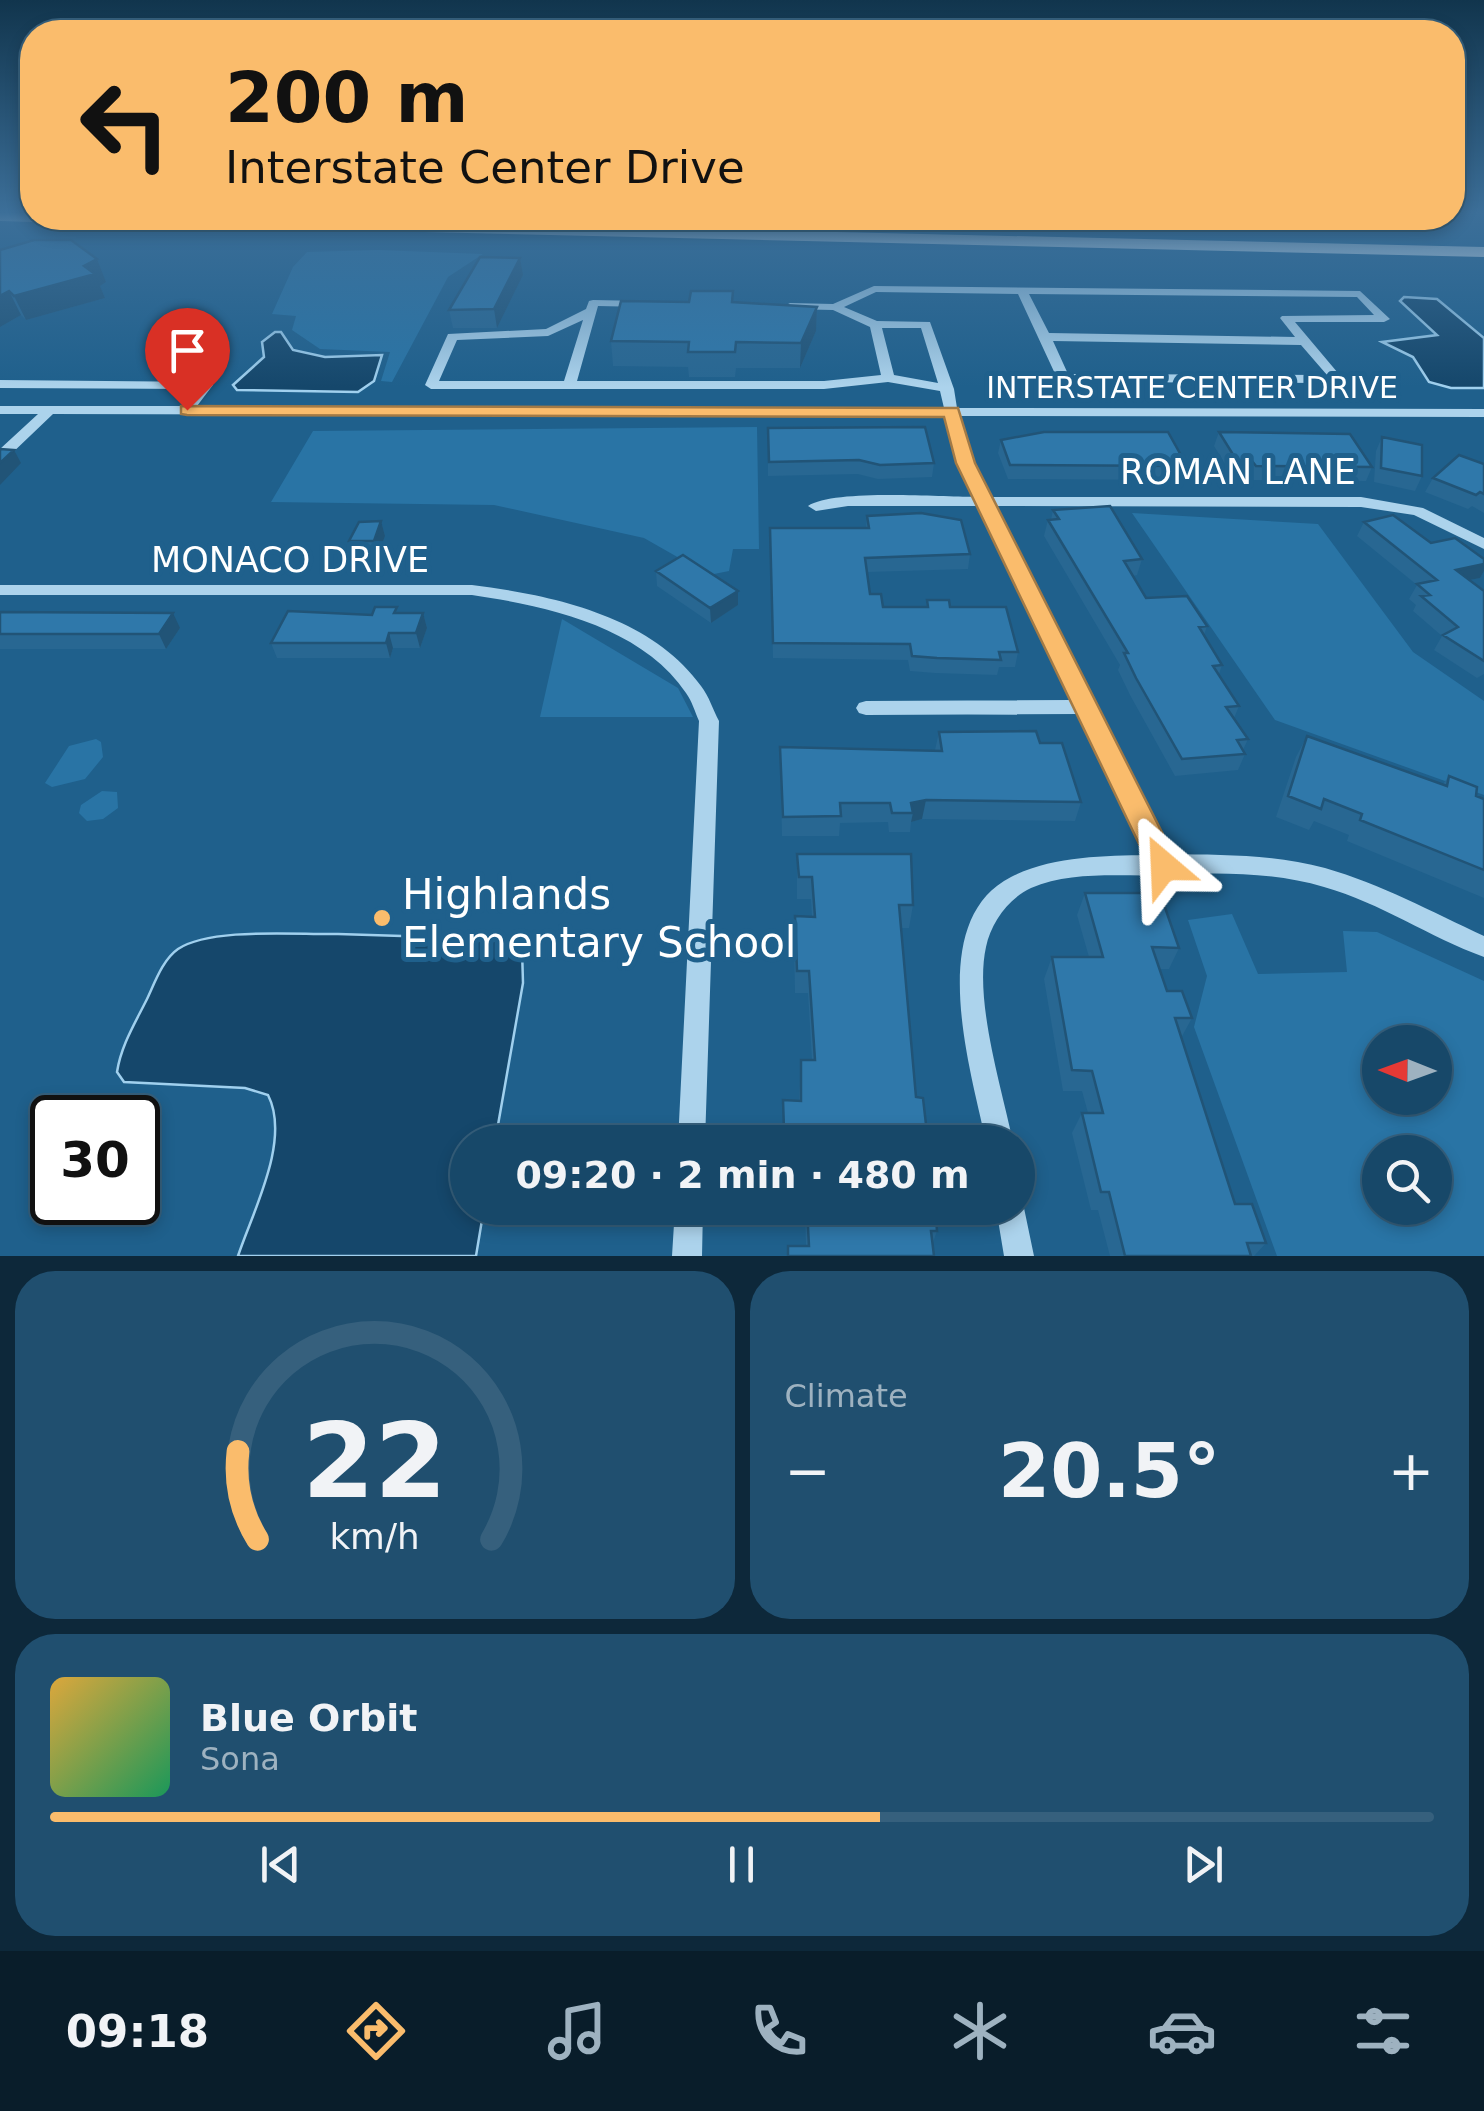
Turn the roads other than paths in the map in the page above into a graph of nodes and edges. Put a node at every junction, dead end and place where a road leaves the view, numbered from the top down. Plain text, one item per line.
1 (1022, 291) junction
2 (667, 304) edge
3 (779, 306) edge
4 (834, 307) junction
5 (591, 311) junction
6 (875, 325) junction
7 (1044, 336) junction
8 (1304, 341) junction
9 (888, 378) junction
10 (0, 384) edge
11 (570, 384) junction
12 (470, 385) junction
13 (948, 389) junction
14 (0, 410) edge
15 (50, 410) junction
16 (187, 410) junction
17 (460, 411) junction
18 (952, 412) junction
19 (1484, 414) edge
20 (4, 454) edge
21 (983, 501) junction
22 (816, 506) dead end
23 (1484, 544) edge
24 (0, 590) edge
25 (1085, 707) junction
26 (866, 708) dead end
27 (1164, 866) junction
28 (1484, 947) edge
29 (693, 1125) edge
30 (996, 1125) edge
31 (688, 1225) edge
32 (1013, 1225) edge
33 (687, 1256) edge
34 (1019, 1256) edge

1 - 4 street
1 - 7 street
1 - 8 street
2 - 5 street
3 - 4 street
4 - 6 street
5 - 11 street
5 - 12 street
6 - 9 street
6 - 13 street
7 - 8 street
7 - 8 street
9 - 11 street
9 - 13 street
10 - 16 street
11 - 12 street
12 - 17 street
13 - 18 street
14 - 15 street, INTERSTATE CENTER DRIVE
15 - 16 street, INTERSTATE CENTER DRIVE
15 - 20 street
16 - 17 street, INTERSTATE CENTER DRIVE
17 - 18 street, INTERSTATE CENTER DRIVE
18 - 19 street, INTERSTATE CENTER DRIVE
18 - 21 street
21 - 22 street, ROMAN LANE
21 - 23 street, ROMAN LANE
21 - 25 street
24 - 29 street, MONACO DRIVE
25 - 26 street
25 - 27 street
27 - 28 street
27 - 30 street
31 - 33 street
32 - 34 street

